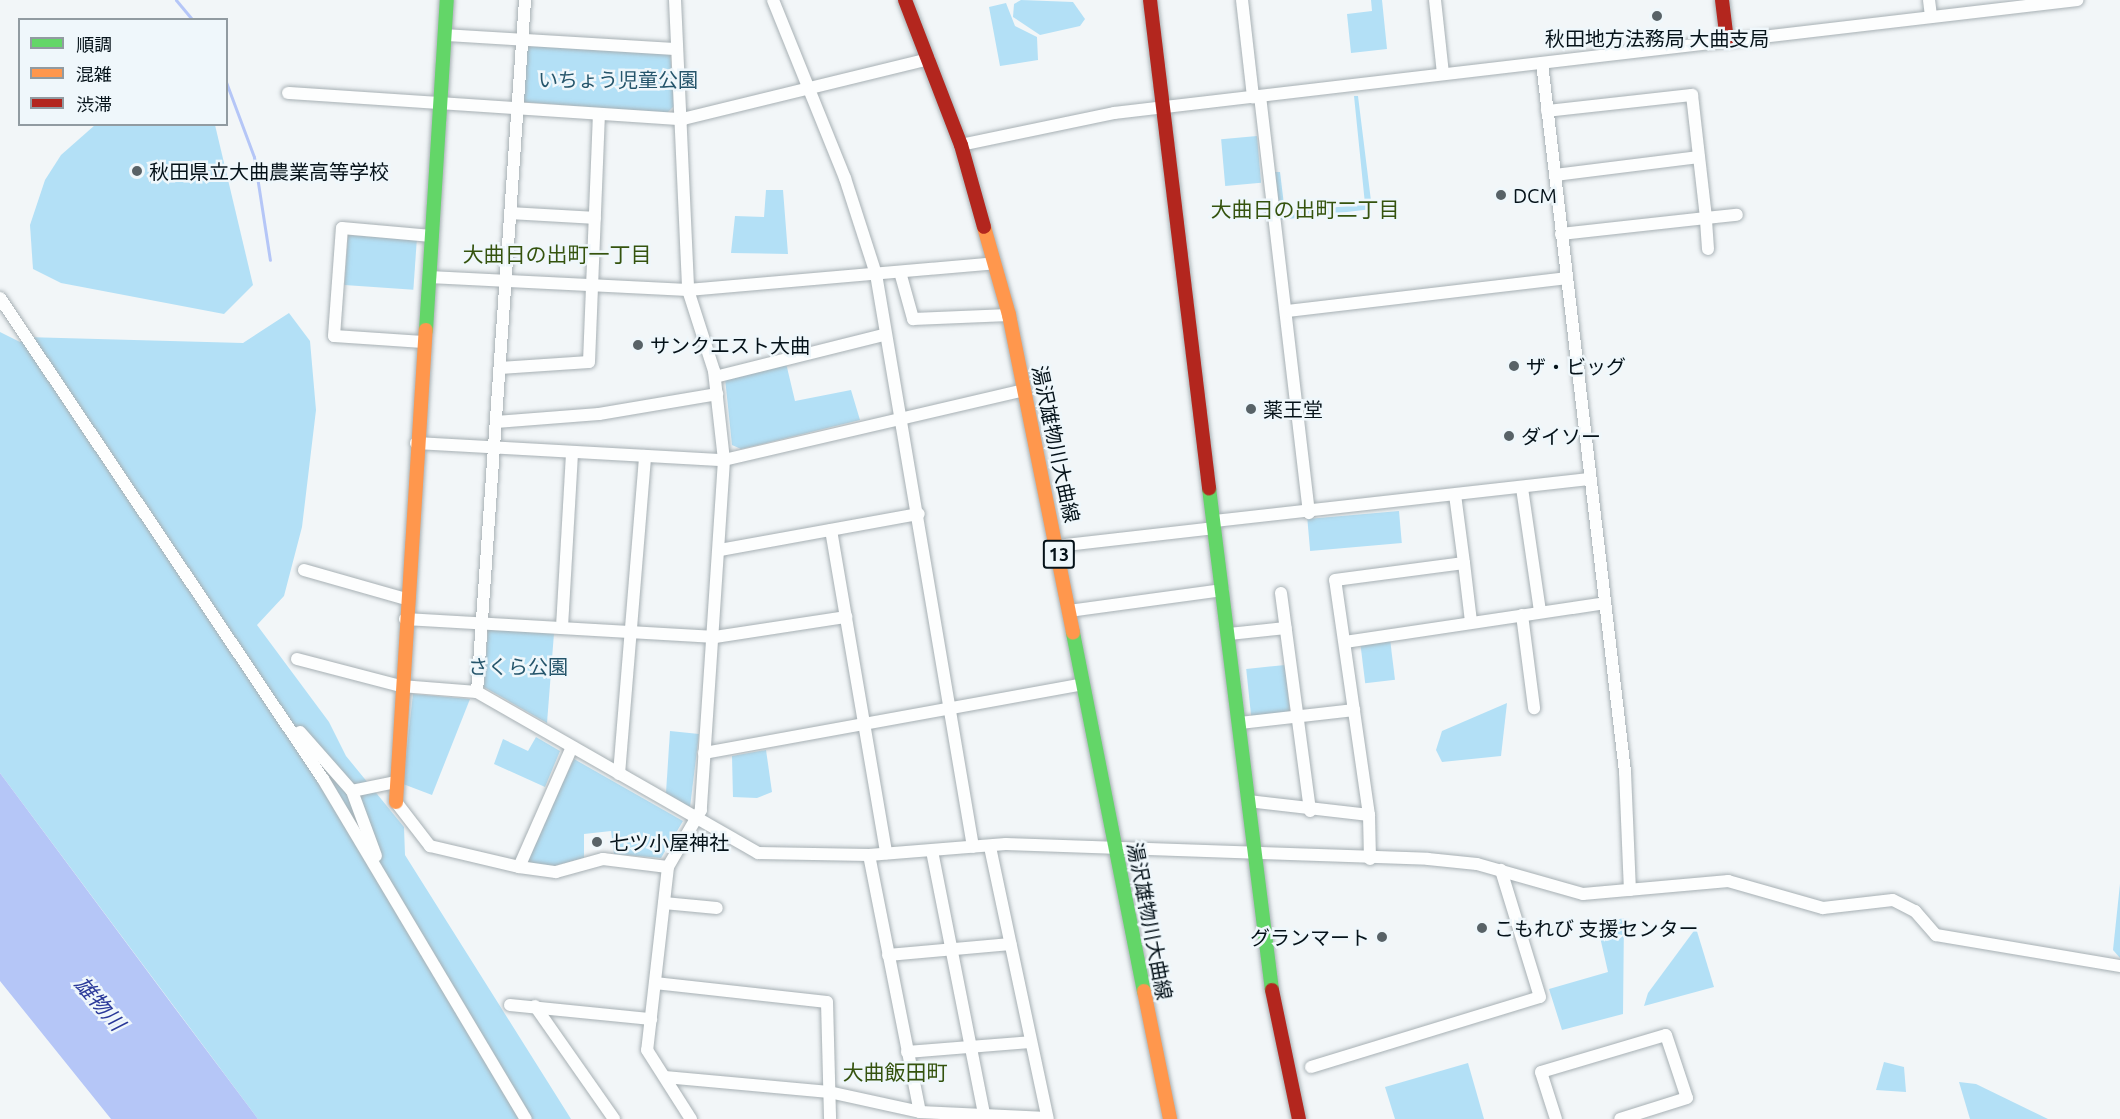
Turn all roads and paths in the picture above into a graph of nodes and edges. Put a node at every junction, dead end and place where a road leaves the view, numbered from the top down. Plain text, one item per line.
1 (447, 0) edge
2 (525, 0) edge
3 (675, 0) edge
4 (773, 0) edge
5 (905, 0) edge
6 (1150, 0) edge
7 (1242, 0) edge
8 (1435, 0) edge
9 (1722, 0) edge
10 (1929, 0) edge
11 (2078, 0) edge
12 (1931, 18) junction
13 (445, 35) junction
14 (522, 39) junction
15 (1727, 41) junction
16 (676, 49) junction
17 (929, 58) junction
18 (1542, 63) junction
19 (1443, 74) junction
20 (809, 86) junction
21 (288, 93) dead end
22 (1256, 97) junction
23 (441, 101) junction
24 (518, 108) junction
25 (1163, 108) junction
26 (1547, 111) junction
27 (599, 115) junction
28 (683, 119) junction
29 (961, 145) junction
30 (1699, 157) junction
31 (1555, 175) junction
32 (511, 213) junction
33 (1737, 215) dead end
34 (595, 218) junction
35 (1706, 218) junction
36 (1561, 234) junction
37 (432, 236) junction
38 (1708, 249) dead end
39 (995, 263) junction
40 (900, 272) junction
41 (876, 274) junction
42 (429, 277) junction
43 (1566, 278) junction
44 (507, 280) junction
45 (593, 284) junction
46 (688, 290) junction
47 (0, 298) edge
48 (1287, 311) junction
49 (1009, 315) junction
50 (884, 335) junction
51 (423, 342) junction
52 (500, 368) junction
53 (715, 377) junction
54 (1025, 390) junction
55 (717, 394) junction
56 (903, 418) junction
57 (496, 422) junction
58 (416, 443) junction
59 (494, 449) junction
60 (572, 453) junction
61 (645, 456) junction
62 (724, 459) junction
63 (1590, 479) junction
64 (1522, 488) junction
65 (1455, 495) junction
66 (1309, 513) junction
67 (919, 514) junction
68 (1214, 524) junction
69 (831, 530) junction
70 (1057, 546) junction
71 (720, 550) junction
72 (1464, 563) junction
73 (304, 570) dead end
74 (1223, 590) junction
75 (1281, 593) dead end
76 (406, 599) junction
77 (1605, 603) junction
78 (1070, 611) junction
79 (1540, 612) junction
80 (1522, 615) junction
81 (846, 617) junction
82 (405, 619) junction
83 (482, 622) junction
84 (1472, 622) junction
85 (562, 627) junction
86 (1286, 628) junction
87 (631, 632) junction
88 (1229, 634) junction
89 (715, 637) junction
90 (1345, 642) junction
91 (297, 659) dead end
92 (1083, 684) junction
93 (401, 686) junction
94 (477, 692) junction
95 (1534, 708) dead end
96 (952, 709) junction
97 (1354, 710) junction
98 (280, 714) junction
99 (1298, 719) junction
100 (1240, 723) junction
101 (864, 724) junction
102 (572, 747) junction
103 (704, 753) junction
104 (619, 774) junction
105 (396, 782) junction
106 (352, 791) junction
107 (1248, 801) junction
108 (396, 802) joint
109 (1310, 811) junction
110 (1369, 815) junction
111 (695, 821) junction
112 (990, 846) junction
113 (973, 847) junction
114 (1116, 848) junction
115 (932, 851) junction
116 (886, 853) junction
117 (869, 855) junction
118 (1253, 855) junction
119 (1370, 859) junction
120 (377, 866) junction
121 (519, 867) junction
122 (668, 867) junction
123 (1501, 870) junction
124 (1630, 890) junction
125 (664, 903) junction
126 (717, 908) dead end
127 (1011, 944) junction
128 (951, 949) junction
129 (888, 955) junction
130 (2120, 966) edge
131 (655, 983) junction
132 (510, 1005) dead end
133 (535, 1006) junction
134 (651, 1019) junction
135 (1030, 1042) junction
136 (970, 1048) junction
137 (907, 1052) junction
138 (1311, 1067) dead end
139 (664, 1077) junction
140 (829, 1092) junction
141 (920, 1112) junction
142 (985, 1117) edge
143 (1047, 1118) edge
144 (526, 1119) edge
145 (614, 1119) edge
146 (691, 1119) edge
147 (830, 1119) edge
148 (1170, 1119) edge
149 (1299, 1119) edge
150 (1556, 1119) edge
151 (1620, 1119) edge

1 - 13 street
2 - 14 street
3 - 16 street
4 - 20 street
5 - 17 street, 湯沢雄物川大曲線 / 13
6 - 25 street
7 - 22 street
8 - 19 street
9 - 15 street
10 - 12 street
11 - 12 street
12 - 15 street
13 - 14 street
13 - 23 street
14 - 16 street
14 - 24 street
15 - 18 street
16 - 28 street
17 - 20 street
17 - 29 street, 湯沢雄物川大曲線 / 13
18 - 19 street
18 - 26 street
19 - 22 street
20 - 28 street
20 - 41 street
21 - 23 street
22 - 25 street
22 - 48 street
23 - 24 street
23 - 37 street
24 - 27 street
24 - 32 street
25 - 29 street
25 - 68 street
26 - 30 street
26 - 31 street
27 - 28 street
27 - 34 street
28 - 46 street
29 - 39 street, 湯沢雄物川大曲線 / 13
30 - 31 street
30 - 35 street
31 - 36 street
32 - 34 street
32 - 44 street
33 - 35 street
34 - 45 street
35 - 36 street
35 - 38 street
36 - 43 street
37 - 42 street
37 - 51 street
39 - 40 street
39 - 49 street, 湯沢雄物川大曲線 / 13
40 - 41 street
40 - 49 street
41 - 46 street
41 - 50 street
42 - 44 street
42 - 51 street
43 - 48 street
43 - 63 street
44 - 45 street
44 - 52 street
45 - 46 street
45 - 52 street
46 - 53 street
47 - 98 street
48 - 66 street
49 - 54 street, 湯沢雄物川大曲線 / 13
50 - 53 street
50 - 56 street
51 - 58 street
52 - 57 street
53 - 55 street
54 - 56 street
54 - 70 street, 湯沢雄物川大曲線 / 13
55 - 57 street
55 - 62 street
56 - 62 street
56 - 67 street
57 - 59 street
58 - 59 street
58 - 76 street
59 - 60 street
59 - 83 street
60 - 61 street
60 - 85 street
61 - 62 street
61 - 87 street
62 - 71 street
63 - 64 street
63 - 77 street
64 - 65 street
64 - 79 street
65 - 66 street
65 - 72 street
66 - 68 street
67 - 69 street
67 - 96 street
68 - 70 street
68 - 74 street
69 - 71 street
69 - 81 street
70 - 78 street, 湯沢雄物川大曲線 / 13
71 - 89 street
72 - 84 street
72 - 90 street
73 - 76 street
74 - 78 street
74 - 88 street
75 - 86 street
76 - 82 street
77 - 79 street
77 - 124 street
78 - 92 street, 湯沢雄物川大曲線 / 13
79 - 80 street
80 - 84 street
80 - 95 street
81 - 89 street
81 - 101 street
82 - 83 street
82 - 93 street
83 - 85 street
83 - 94 street
84 - 90 street
85 - 87 street
86 - 88 street
86 - 99 street
87 - 89 street
87 - 104 street
88 - 100 street
89 - 103 street
90 - 97 street
91 - 93 street
92 - 96 street
92 - 114 street, 湯沢雄物川大曲線 / 13
93 - 94 street
93 - 105 street
94 - 102 street
96 - 101 street
96 - 113 street
97 - 99 street
97 - 110 street
98 - 106 street
98 - 120 street
99 - 100 street
99 - 109 street
100 - 107 street
101 - 103 street
101 - 116 street
102 - 104 street
102 - 121 street
103 - 111 street
104 - 111 street
105 - 106 street
105 - 108 street
106 - 120 street
107 - 109 street
107 - 118 street
108 - 121 street
109 - 110 street
110 - 119 street
111 - 117 street
111 - 122 street
112 - 113 street
112 - 114 street
112 - 127 street
113 - 115 street
114 - 118 street
114 - 148 street, 湯沢雄物川大曲線 / 13
115 - 116 street
115 - 128 street
116 - 117 street
117 - 129 street
118 - 119 street
118 - 149 street
119 - 123 street
120 - 144 street
121 - 122 street
122 - 125 street
123 - 124 street
123 - 138 street
124 - 130 street
125 - 126 street
125 - 131 street
127 - 128 street
127 - 135 street
128 - 129 street
128 - 136 street
129 - 137 street
131 - 134 street
131 - 140 street
132 - 133 street
133 - 134 street
133 - 145 street
134 - 139 street
135 - 136 street
135 - 143 street
136 - 137 street
136 - 142 street
137 - 141 street
139 - 140 street
139 - 146 street
140 - 141 street
140 - 147 street
141 - 142 street
142 - 143 street
150 - 151 street

